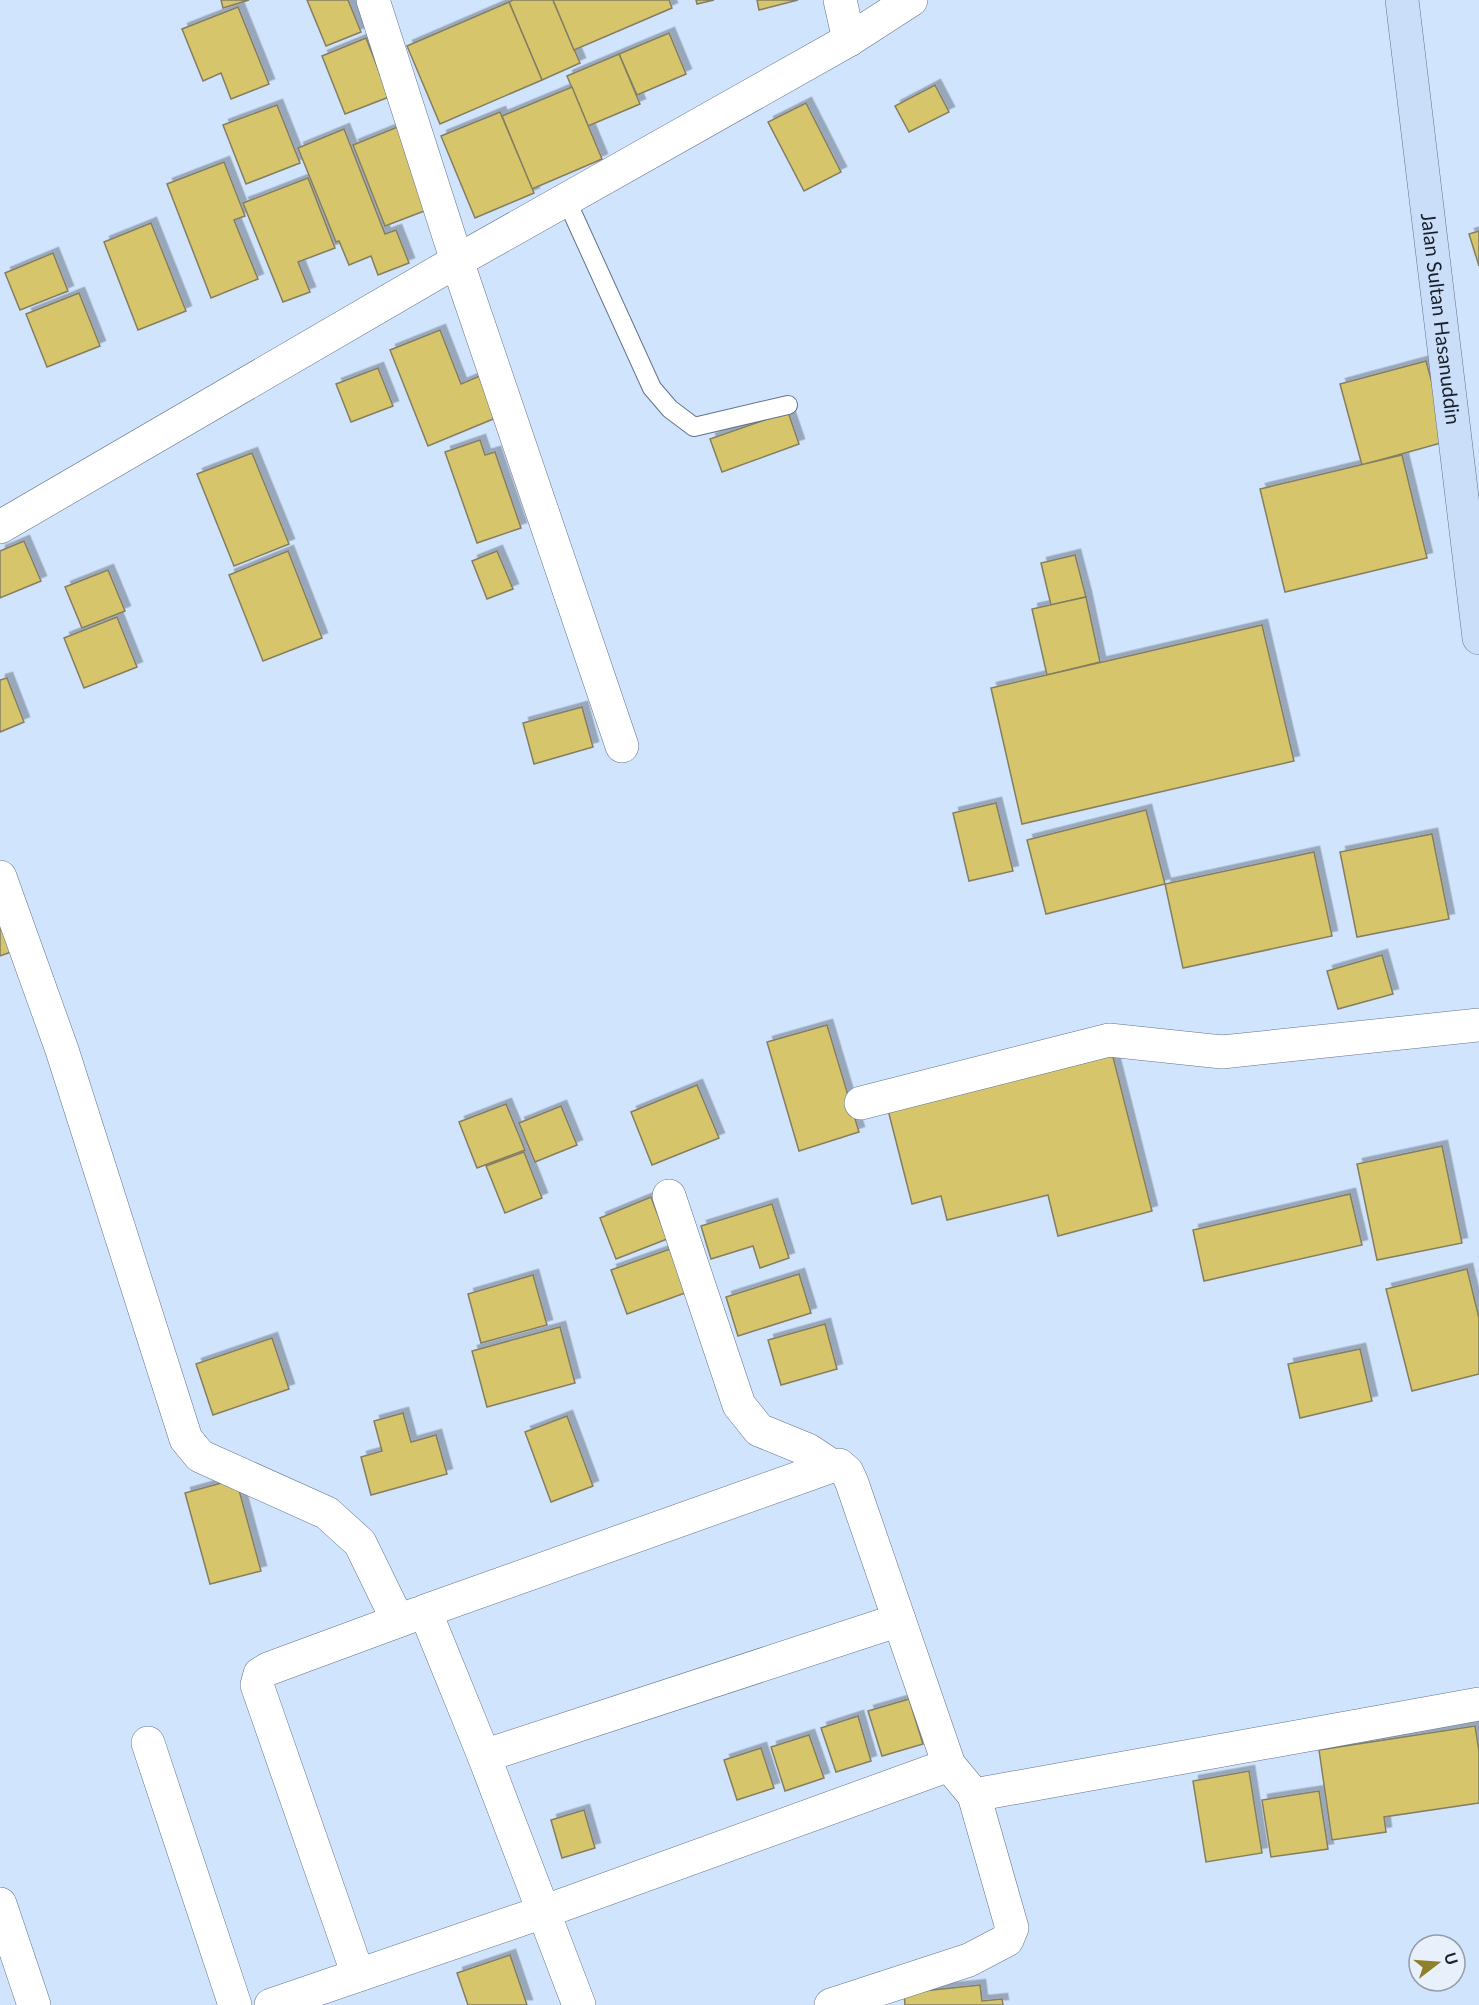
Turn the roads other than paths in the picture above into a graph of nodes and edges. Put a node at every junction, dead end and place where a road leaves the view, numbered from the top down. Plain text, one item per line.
1 (373, 0) edge
2 (840, 0) edge
3 (911, 0) edge
4 (1402, 0) edge
5 (849, 40) junction
6 (566, 199) junction
7 (457, 261) junction
8 (788, 405) dead end
9 (0, 527) edge
10 (1475, 575) edge
11 (1479, 638) edge
12 (622, 746) dead end
13 (0, 877) edge
14 (1479, 1025) edge
15 (861, 1103) dead end
16 (669, 1196) dead end
17 (832, 1466) junction
18 (411, 1616) junction
19 (899, 1620) junction
20 (1479, 1704) edge
21 (148, 1743) dead end
22 (484, 1756) junction
23 (949, 1765) junction
24 (974, 1795) junction
25 (0, 1904) edge
26 (543, 1911) junction
27 (358, 1975) junction
28 (34, 2005) edge
29 (235, 2005) edge
30 (271, 2005) edge
31 (579, 2005) edge
32 (831, 2005) edge

1 - 7 street
2 - 5 street
3 - 5 street
4 - 10 street, Jalan Sultan Hasanuddin
5 - 6 street
6 - 7 street
6 - 8 lane
7 - 9 street
7 - 12 street
10 - 11 street, Jalan Sultan Hasanuddin
13 - 18 street
14 - 15 street
16 - 17 street
17 - 18 street
17 - 19 street
18 - 22 street
18 - 27 street
19 - 22 street
19 - 23 street
20 - 24 street
21 - 29 street
22 - 26 street
23 - 24 street
23 - 26 street
24 - 32 street
25 - 28 street
26 - 27 street
26 - 31 street
27 - 30 street

